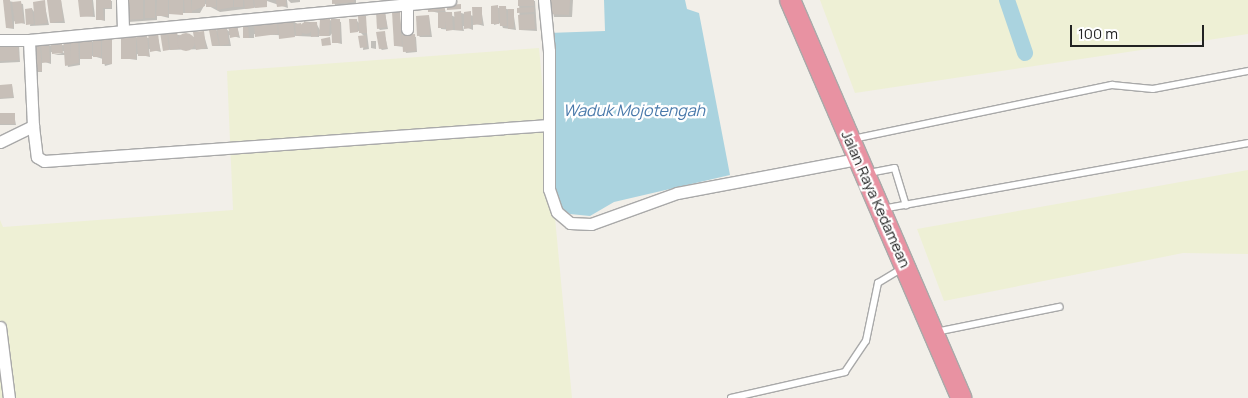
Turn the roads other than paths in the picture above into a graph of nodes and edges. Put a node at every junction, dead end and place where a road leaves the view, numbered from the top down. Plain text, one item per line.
1 (122, 0) edge
2 (450, 0) edge
3 (544, 0) edge
4 (790, 0) edge
5 (328, 5) edge
6 (407, 5) junction
7 (123, 29) junction
8 (407, 29) dead end
9 (0, 40) edge
10 (29, 40) junction
11 (1248, 71) edge
12 (548, 124) junction
13 (33, 126) junction
14 (850, 140) junction
15 (0, 142) edge
16 (1248, 143) edge
17 (861, 166) junction
18 (906, 205) junction
19 (880, 209) junction
20 (906, 268) junction
21 (1059, 308) dead end
22 (0, 327) edge
23 (934, 332) junction
24 (9, 398) edge
25 (731, 398) edge
26 (961, 398) edge

1 - 7 street
2 - 6 street
3 - 12 street
4 - 14 highway, Jalan Raya Kedamean
5 - 6 street
5 - 7 street
6 - 8 street
7 - 10 street
9 - 10 street
10 - 13 street
11 - 14 lane
12 - 13 street
12 - 17 street
13 - 15 street
14 - 17 highway, Jalan Raya Kedamean
16 - 18 lane
17 - 18 lane
17 - 19 highway, Jalan Raya Kedamean
18 - 19 lane
19 - 20 highway, Jalan Raya Kedamean
20 - 23 highway, Jalan Raya Kedamean
20 - 25 lane
21 - 23 lane
22 - 24 street
23 - 26 highway, Jalan Raya Kedamean

